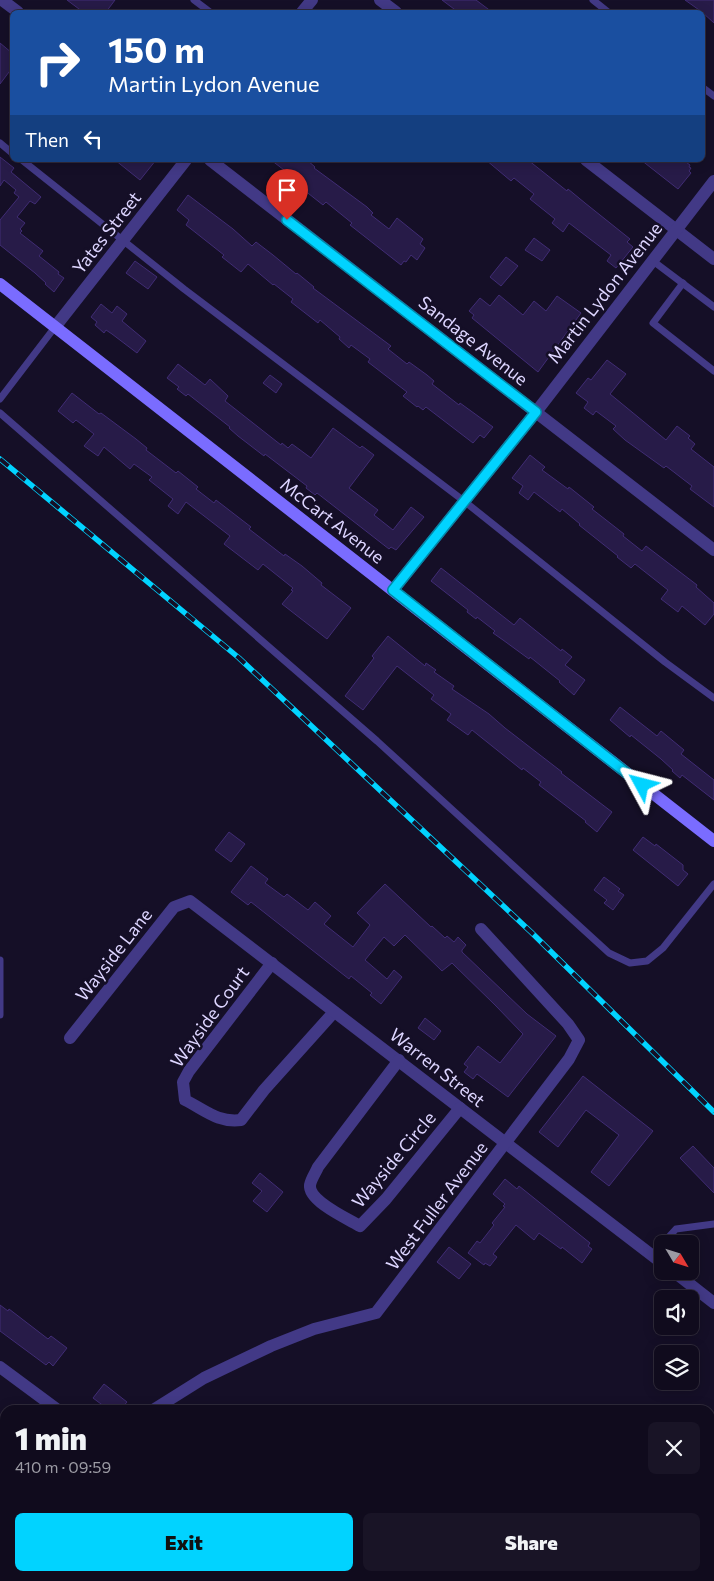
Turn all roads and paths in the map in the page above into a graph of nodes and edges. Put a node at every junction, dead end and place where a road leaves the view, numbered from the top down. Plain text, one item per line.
1 (2, 0) edge
2 (194, 0) edge
3 (312, 0) edge
4 (380, 0) edge
5 (593, 0) edge
6 (15, 10) edge
7 (207, 10) edge
8 (304, 10) edge
9 (393, 10) edge
10 (606, 10) edge
11 (0, 143) edge
12 (10, 151) edge
13 (25, 162) edge
14 (184, 162) edge
15 (213, 162) edge
16 (589, 162) edge
17 (714, 181) edge
18 (676, 230) junction
19 (124, 240) junction
20 (714, 259) edge
21 (653, 261) junction
22 (683, 283) junction
23 (0, 284) edge
24 (714, 307) edge
25 (55, 327) junction
26 (714, 371) edge
27 (0, 399) edge
28 (536, 412) junction
29 (0, 413) edge
30 (464, 501) junction
31 (714, 550) edge
32 (393, 590) junction
33 (714, 698) edge
34 (714, 841) edge
35 (714, 884) edge
36 (190, 901) joint
37 (481, 929) dead end
38 (0, 960) edge
39 (272, 963) junction
40 (334, 1012) junction
41 (0, 1015) edge
42 (70, 1038) dead end
43 (399, 1060) junction
44 (460, 1108) junction
45 (506, 1144) junction
46 (714, 1224) edge
47 (652, 1255) joint
48 (685, 1280) edge
49 (714, 1302) edge
50 (0, 1367) edge
51 (51, 1405) edge
52 (161, 1405) edge

1 - 6 street
2 - 7 lane
3 - 8 street
4 - 9 street
5 - 10 lane
11 - 12 lane
13 - 19 lane
14 - 19 street, Yates Street
15 - 28 street, Sandage Avenue
16 - 18 street
17 - 18 street, Martin Lydon Avenue
18 - 20 street
18 - 21 street, Martin Lydon Avenue
19 - 25 street, Yates Street
19 - 30 lane
21 - 22 lane
21 - 28 street, Martin Lydon Avenue
22 - 24 lane
22 - 26 lane
23 - 25 main road, McCart Avenue
25 - 27 lane
25 - 32 main road, McCart Avenue
28 - 30 street, Martin Lydon Avenue
28 - 31 street, Sandage Avenue
29 - 35 lane
30 - 32 street, Martin Lydon Avenue
30 - 33 lane
32 - 34 main road, McCart Avenue
36 - 39 street, Warren Street
36 - 42 street, Wayside Lane
37 - 45 street, West Fuller Avenue
38 - 41 lane
39 - 40 street, Warren Street
39 - 40 street, Wayside Court
40 - 43 street, Warren Street
43 - 44 street, Warren Street
43 - 44 street, Wayside Circle
44 - 45 street, Warren Street
45 - 47 street, Warren Street
45 - 52 street, West Fuller Avenue
46 - 47 lane
48 - 49 street
50 - 51 street

